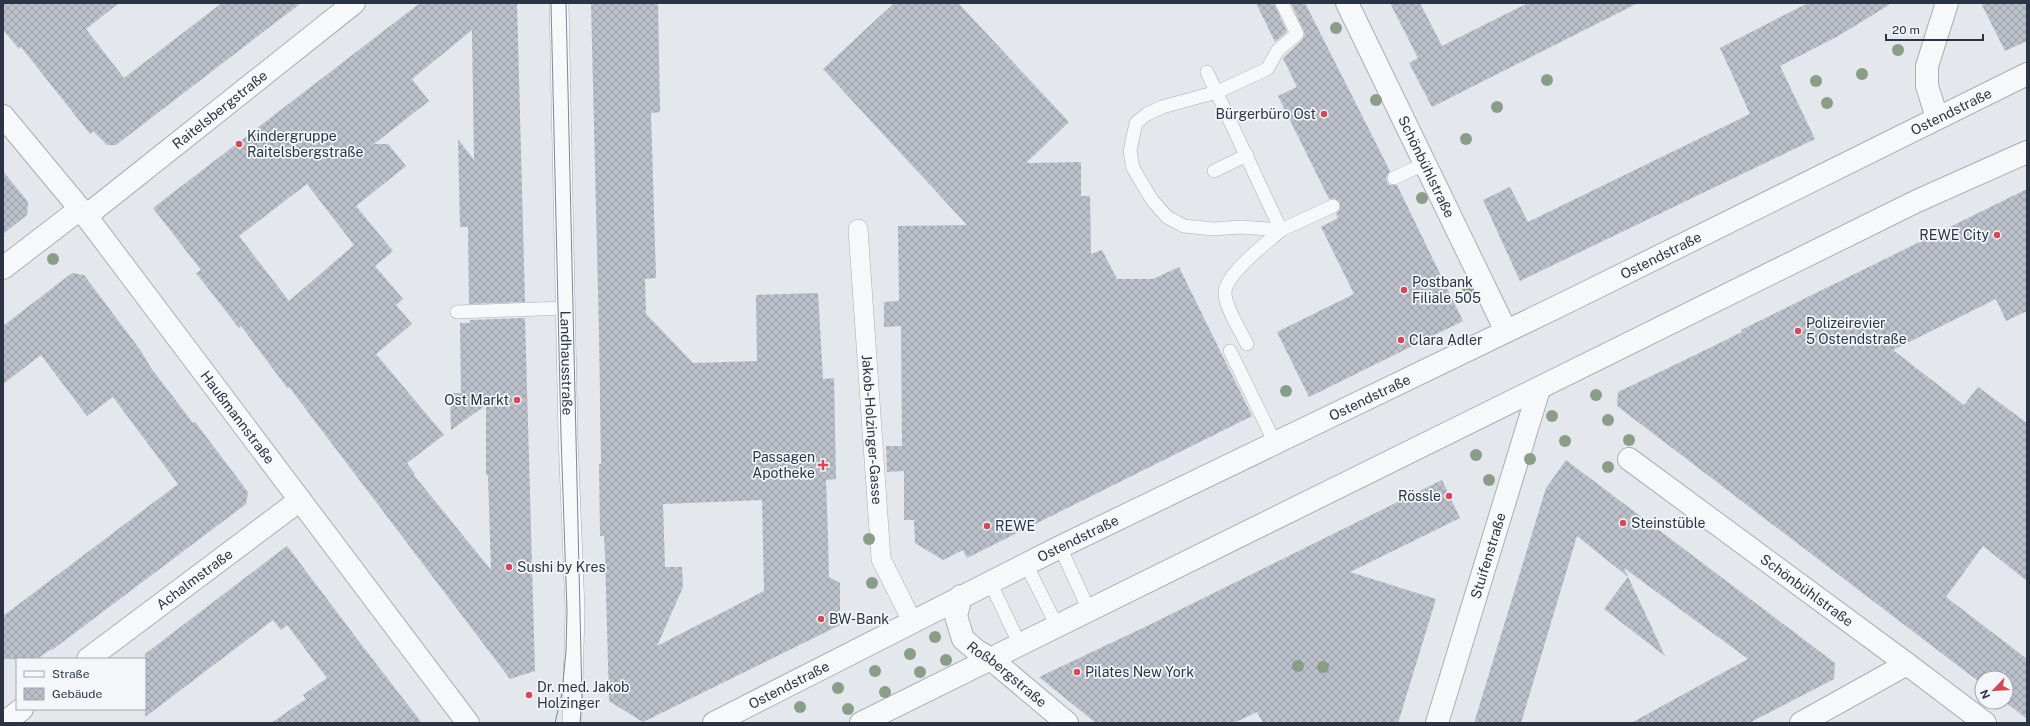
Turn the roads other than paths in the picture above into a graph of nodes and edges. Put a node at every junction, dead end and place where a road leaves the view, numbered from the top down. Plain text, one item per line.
1 (354, 3) edge
2 (559, 3) edge
3 (1282, 3) edge
4 (1347, 3) edge
5 (1946, 3) edge
6 (1207, 72) dead end
7 (2027, 74) edge
8 (1216, 92) junction
9 (3, 116) edge
10 (1937, 118) junction
11 (2027, 152) edge
12 (1247, 155) junction
13 (1424, 164) junction
14 (1214, 171) dead end
15 (1394, 178) dead end
16 (1333, 206) dead end
17 (83, 212) junction
18 (858, 229) dead end
19 (1282, 230) junction
20 (3, 268) edge
21 (566, 308) junction
22 (457, 312) dead end
23 (1506, 331) junction
24 (1247, 344) dead end
25 (1230, 351) dead end
26 (1539, 389) junction
27 (1275, 442) junction
28 (1629, 459) dead end
29 (300, 500) junction
30 (1060, 547) junction
31 (1026, 564) junction
32 (990, 582) junction
33 (961, 596) junction
34 (1089, 610) junction
35 (913, 623) junction
36 (1058, 626) junction
37 (1020, 645) junction
38 (89, 658) edge
39 (991, 659) junction
40 (1907, 664) junction
41 (21, 710) edge
42 (4, 723) edge
43 (468, 723) edge
44 (572, 723) edge
45 (714, 723) edge
46 (861, 723) edge
47 (1067, 723) edge
48 (1437, 723) edge
49 (1801, 723) edge
50 (1984, 723) edge

1 - 17 street, Raitelsbergstraße
2 - 21 street, Landhausstraße
3 - 8 lane
4 - 13 street, Schönbühlstraße
5 - 10 street
6 - 8 lane
7 - 10 street, Ostendstraße
8 - 12 lane
8 - 19 lane
9 - 17 street, Haußmannstraße
10 - 23 street, Ostendstraße
11 - 26 street
12 - 14 lane
12 - 19 lane
13 - 15 lane
13 - 23 street, Schönbühlstraße
16 - 19 lane
17 - 20 street, Raitelsbergstraße
17 - 29 street, Haußmannstraße
18 - 35 street, Jakob-Holzinger-Gasse
19 - 24 lane
21 - 22 lane
21 - 44 street, Landhausstraße
23 - 27 street, Ostendstraße
25 - 27 lane
26 - 34 street
26 - 48 street, Stuifenstraße
27 - 30 street, Ostendstraße
28 - 40 street, Schönbühlstraße
29 - 38 street, Achalmstraße
29 - 43 street, Haußmannstraße
30 - 31 street, Ostendstraße
30 - 34 lane
31 - 32 street, Ostendstraße
31 - 36 lane
32 - 33 street, Ostendstraße
32 - 37 lane
33 - 35 street, Ostendstraße
33 - 39 street, Roßbergstraße
34 - 36 street
35 - 45 street, Ostendstraße
36 - 37 street
37 - 39 street
39 - 46 street
39 - 47 street, Roßbergstraße
40 - 49 street
40 - 50 street, Schönbühlstraße
41 - 42 street

